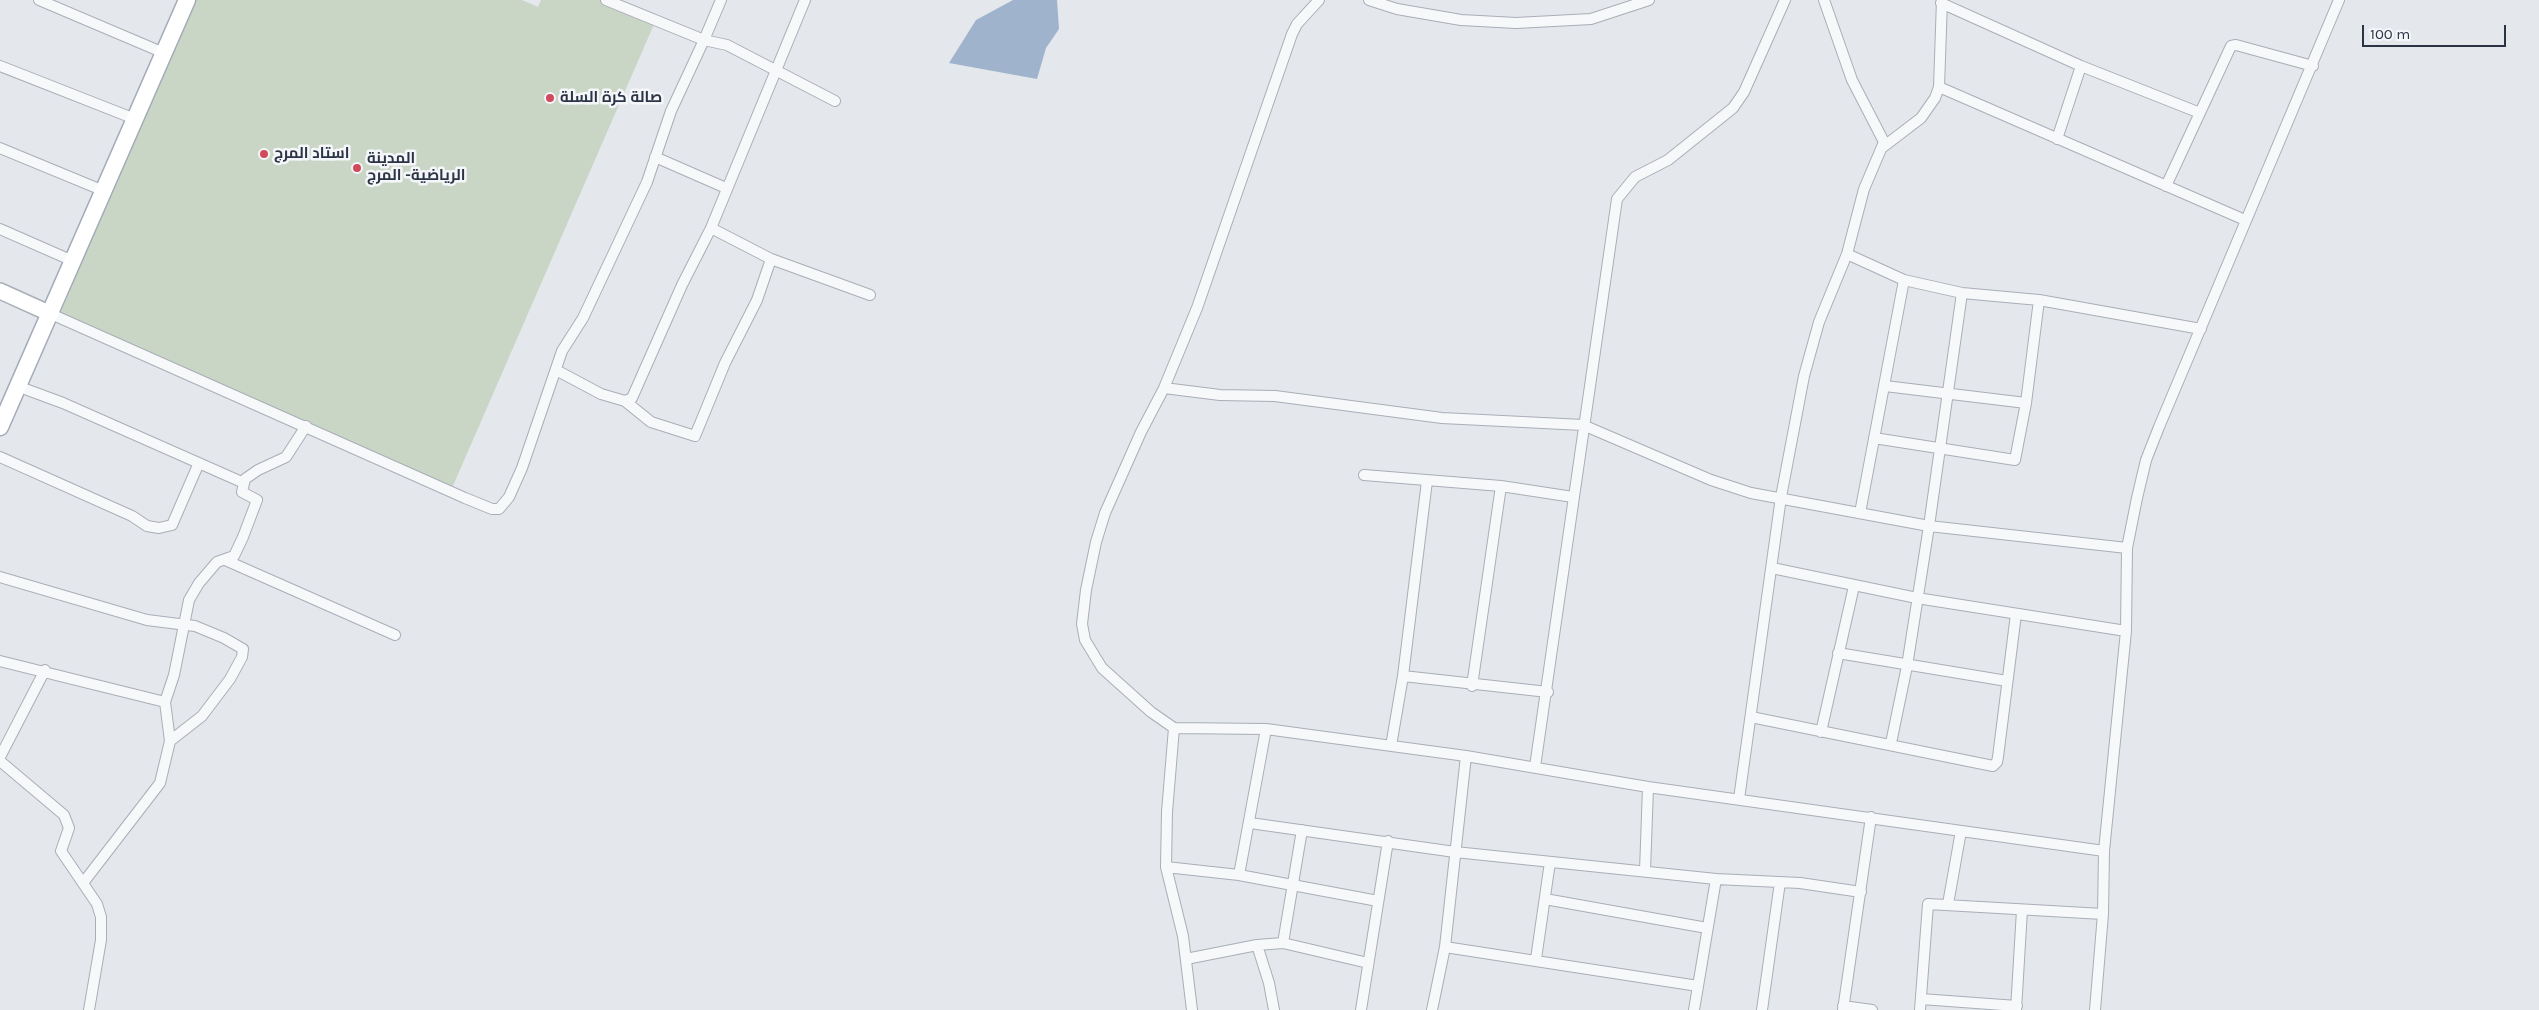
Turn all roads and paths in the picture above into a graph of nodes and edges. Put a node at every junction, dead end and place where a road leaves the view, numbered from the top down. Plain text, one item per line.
1 (38, 0) edge
2 (186, 0) edge
3 (606, 0) edge
4 (721, 0) edge
5 (805, 0) edge
6 (1319, 0) edge
7 (1369, 0) edge
8 (1649, 0) edge
9 (1785, 0) edge
10 (1824, 0) edge
11 (2339, 0) edge
12 (1941, 1) edge
13 (704, 40) junction
14 (164, 53) junction
15 (0, 66) edge
16 (2081, 66) junction
17 (2313, 66) junction
18 (777, 71) junction
19 (1939, 87) junction
20 (835, 101) dead end
21 (2200, 113) junction
22 (135, 119) junction
23 (2057, 139) junction
24 (1883, 147) junction
25 (0, 148) edge
26 (655, 157) junction
27 (2166, 186) junction
28 (726, 188) junction
29 (104, 190) junction
30 (2245, 220) junction
31 (711, 228) junction
32 (0, 229) edge
33 (1847, 254) junction
34 (771, 259) junction
35 (73, 261) junction
36 (1904, 280) junction
37 (0, 292) edge
38 (1962, 293) junction
39 (870, 295) dead end
40 (2040, 300) junction
41 (51, 314) junction
42 (2201, 330) junction
43 (556, 370) junction
44 (17, 386) junction
45 (1885, 386) junction
46 (1164, 388) junction
47 (1947, 393) junction
48 (625, 401) junction
49 (2026, 403) junction
50 (0, 425) edge
51 (1584, 425) junction
52 (306, 426) junction
53 (1874, 438) junction
54 (1941, 448) junction
55 (0, 458) edge
56 (198, 464) junction
57 (1364, 475) dead end
58 (1427, 481) junction
59 (244, 483) junction
60 (1501, 486) junction
61 (1573, 497) junction
62 (1781, 497) junction
63 (1860, 513) junction
64 (1929, 526) junction
65 (2128, 548) junction
66 (225, 560) junction
67 (1772, 568) junction
68 (0, 577) edge
69 (1854, 586) junction
70 (1917, 598) junction
71 (2016, 614) junction
72 (184, 625) junction
73 (2126, 631) junction
74 (395, 635) dead end
75 (1838, 653) junction
76 (0, 661) edge
77 (1907, 666) junction
78 (45, 670) junction
79 (1403, 676) junction
80 (2007, 681) junction
81 (1472, 686) junction
82 (1548, 692) junction
83 (165, 702) junction
84 (1751, 717) junction
85 (1174, 728) junction
86 (1266, 729) junction
87 (1820, 732) junction
88 (170, 741) junction
89 (1891, 744) junction
90 (1391, 746) junction
91 (1466, 756) junction
92 (0, 757) edge
93 (0, 761) edge
94 (1535, 767) junction
95 (1648, 787) junction
96 (1739, 799) junction
97 (1872, 817) junction
98 (1250, 823) junction
99 (1302, 830) junction
100 (1961, 831) junction
101 (1388, 841) junction
102 (2104, 850) junction
103 (1455, 852) junction
104 (1550, 862) junction
105 (1166, 867) junction
106 (1646, 872) junction
107 (1239, 875) junction
108 (1716, 879) junction
109 (1780, 882) junction
110 (83, 883) junction
111 (1292, 884) junction
112 (1861, 892) junction
113 (1545, 899) junction
114 (1378, 901) junction
115 (1948, 904) junction
116 (2022, 910) junction
117 (2103, 914) junction
118 (1706, 928) junction
119 (1283, 943) junction
120 (1257, 945) junction
121 (1445, 947) junction
122 (1186, 959) junction
123 (1536, 959) junction
124 (1368, 963) junction
125 (1698, 986) junction
126 (1921, 999) junction
127 (1843, 1008) edge
128 (2016, 1008) edge
129 (88, 1010) edge
130 (1192, 1010) edge
131 (1274, 1010) edge
132 (1361, 1010) edge
133 (1432, 1010) edge
134 (1694, 1010) edge
135 (1762, 1010) edge
136 (1872, 1010) edge
137 (1920, 1010) edge
138 (2095, 1010) edge

1 - 14 street
2 - 14 main road
3 - 13 street
4 - 13 street
5 - 18 street
6 - 46 street
7 - 8 street
9 - 51 street
10 - 24 street
11 - 17 street
12 - 16 street
12 - 19 street
13 - 18 street
13 - 26 street
14 - 22 main road
15 - 22 street
16 - 21 street
16 - 23 street
17 - 21 street
17 - 30 street
18 - 20 street
18 - 28 street
19 - 23 street
19 - 24 street
21 - 27 street
22 - 29 main road
23 - 27 street
24 - 33 street
25 - 29 street
26 - 28 street
26 - 43 street
27 - 30 street
28 - 31 street
29 - 35 main road
30 - 42 street
31 - 34 street
31 - 48 street
32 - 35 street
33 - 36 street
33 - 62 street
34 - 39 street
34 - 48 street
35 - 41 main road
36 - 38 street
36 - 45 street
37 - 41 main road
38 - 40 street
38 - 47 street
40 - 42 street
40 - 49 street
41 - 44 main road
41 - 52 street
42 - 65 street
43 - 48 street
43 - 52 street
44 - 50 main road
44 - 56 street
45 - 47 street
45 - 53 street
46 - 51 street
46 - 85 street
47 - 49 street
47 - 54 street
49 - 54 street
51 - 61 street
51 - 62 street
52 - 59 street
53 - 54 street
53 - 63 street
54 - 64 street
55 - 56 street
56 - 59 street
57 - 58 street
58 - 60 street
58 - 79 street
59 - 66 street
60 - 61 street
60 - 81 street
61 - 82 street
62 - 63 street
62 - 67 street
63 - 64 street
64 - 65 street
64 - 70 street
65 - 73 street
66 - 72 street
66 - 74 street
67 - 69 street
67 - 84 street
68 - 72 street
69 - 70 street
69 - 75 street
70 - 71 street
70 - 77 street
71 - 73 street
71 - 80 street
72 - 83 street
72 - 88 street
73 - 102 street
75 - 77 street
75 - 87 street
76 - 78 street
77 - 80 street
77 - 89 street
78 - 83 street
78 - 92 street
79 - 81 street
79 - 90 street
80 - 89 street
81 - 82 street
82 - 94 street
83 - 88 street
84 - 87 street
84 - 96 street
85 - 86 street
85 - 105 street
86 - 90 street
86 - 98 street
87 - 89 street
88 - 110 street
90 - 91 street
91 - 94 street
91 - 103 street
93 - 110 street
94 - 95 street
95 - 96 street
95 - 106 street
96 - 97 street
97 - 100 street
97 - 112 street
98 - 99 street
98 - 107 street
99 - 101 street
99 - 111 street
100 - 102 street
100 - 115 street
101 - 103 street
101 - 114 street
102 - 117 street
103 - 104 street
103 - 121 street
104 - 106 street
104 - 113 street
105 - 107 street
105 - 122 street
106 - 108 street
107 - 111 street
108 - 109 street
108 - 118 street
109 - 112 street
109 - 135 street
110 - 129 street
111 - 114 street
111 - 119 street
112 - 127 street
113 - 118 street
113 - 123 street
114 - 124 street
115 - 116 street
115 - 126 street
116 - 117 street
116 - 128 street
117 - 138 street
118 - 125 street
119 - 120 street
119 - 124 street
120 - 122 street
120 - 131 street
121 - 123 street
121 - 133 street
122 - 130 street
123 - 125 street
124 - 132 street
125 - 134 street
126 - 128 street
126 - 137 street
127 - 136 street

